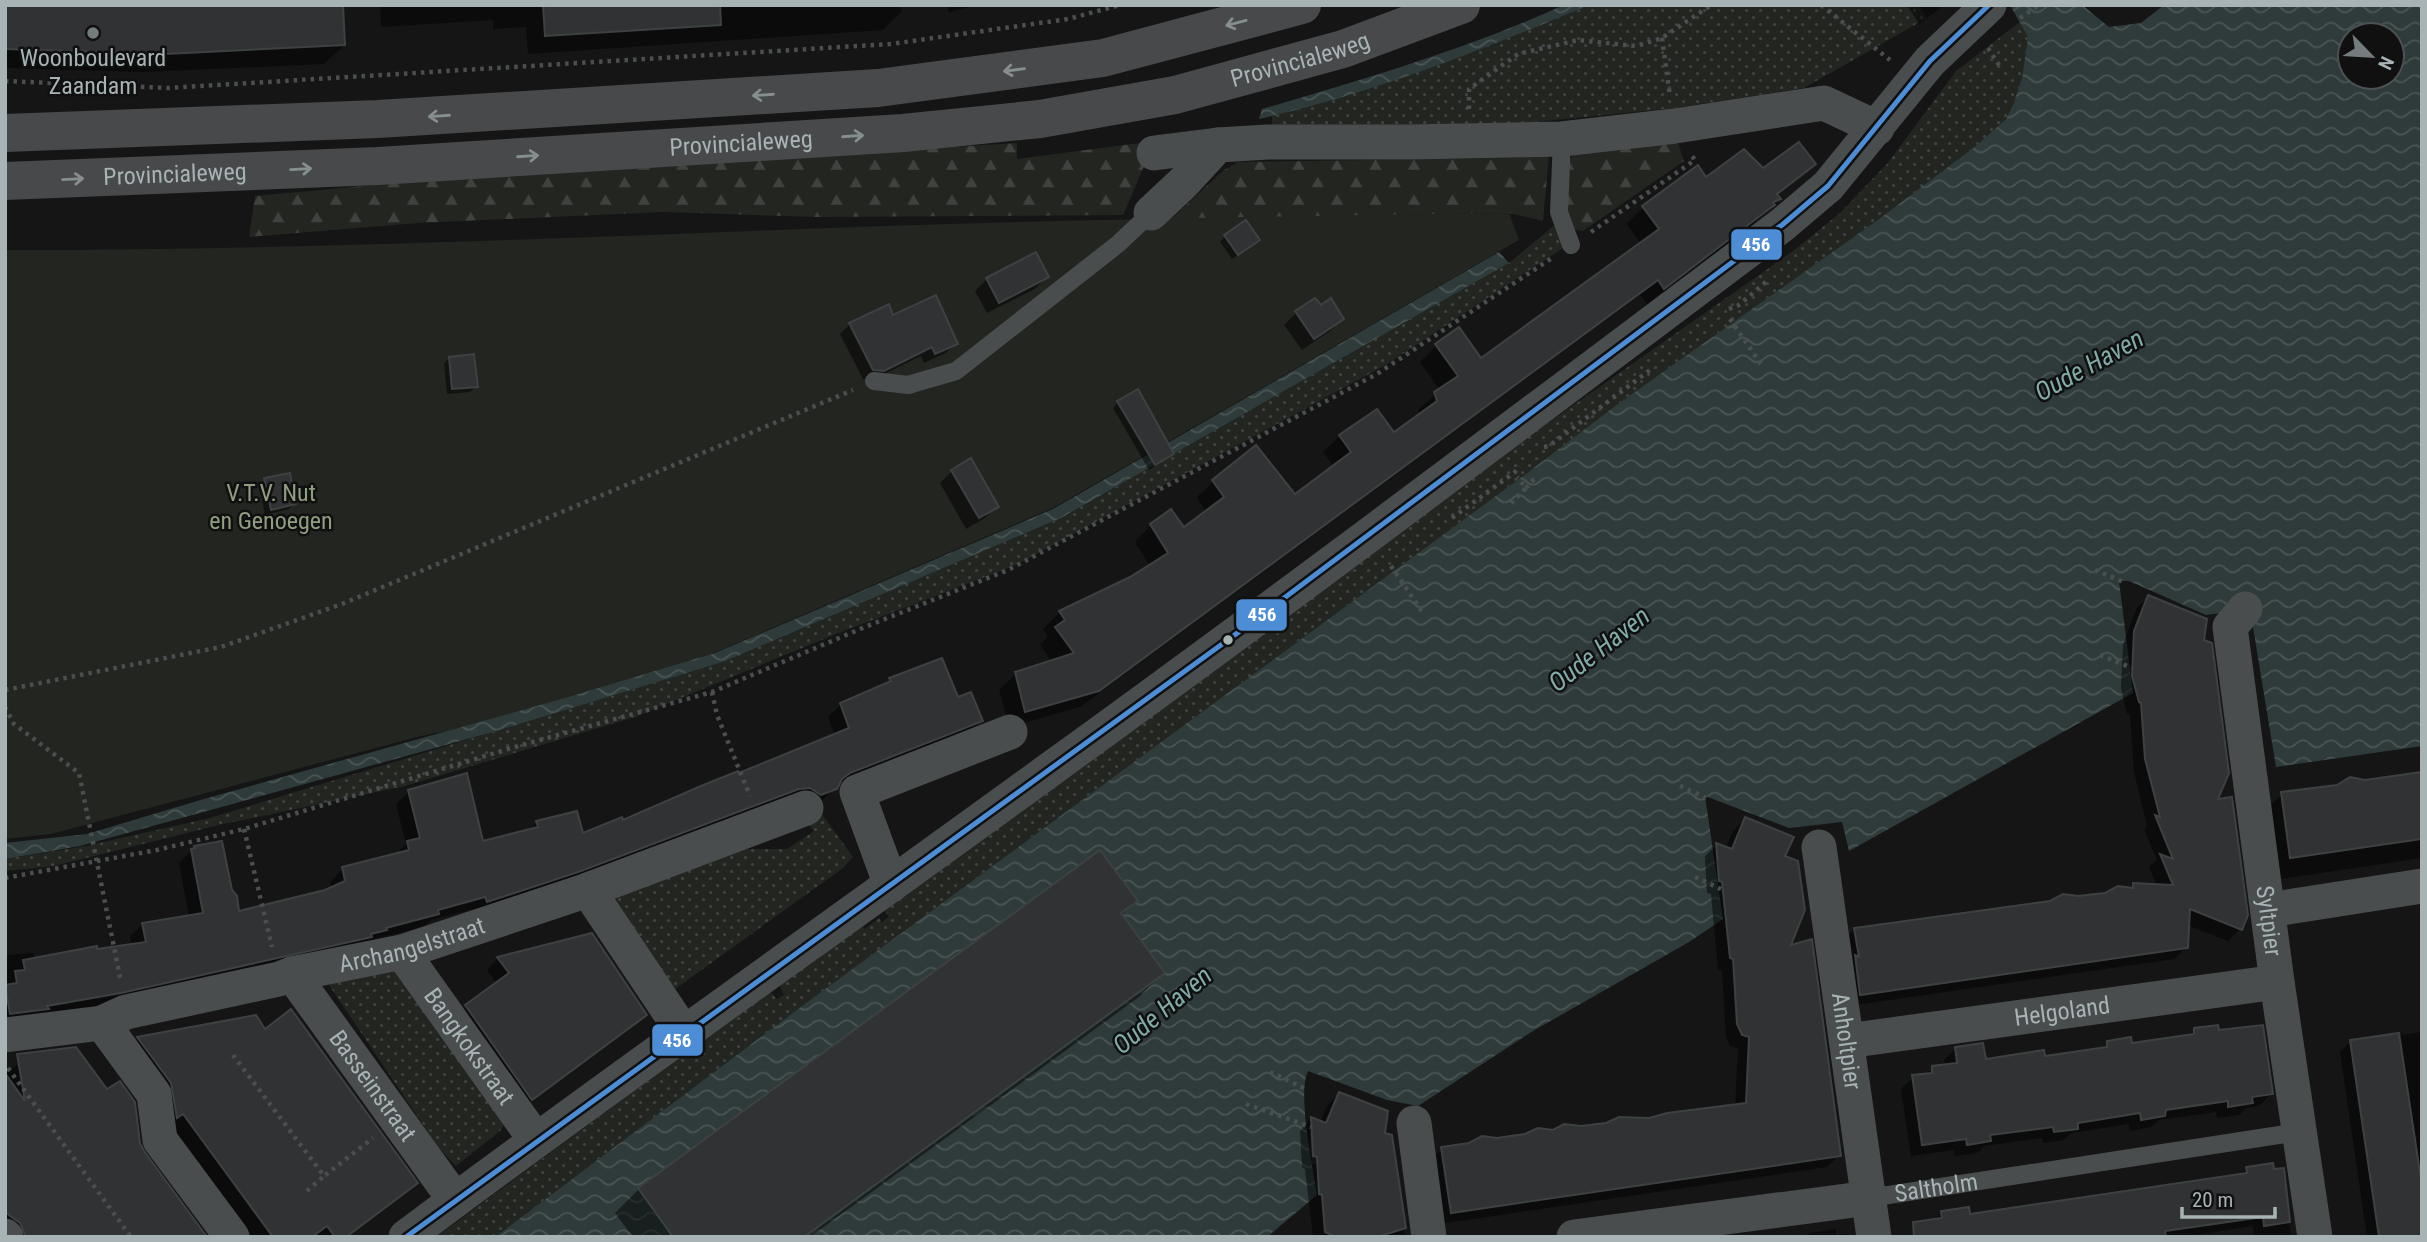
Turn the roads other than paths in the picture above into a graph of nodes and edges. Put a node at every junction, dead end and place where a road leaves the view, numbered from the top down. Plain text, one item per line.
1 (1302, 5) edge
2 (1461, 5) edge
3 (1989, 6) edge
4 (1877, 128) junction
5 (5, 133) edge
6 (1562, 139) junction
7 (1218, 145) junction
8 (1154, 153) dead end
9 (5, 181) edge
10 (1151, 214) joint
11 (1571, 245) road end
12 (874, 381) road end
13 (2245, 609) dead end
14 (1010, 732) dead end
15 (806, 808) dead end
16 (1819, 847) dead end
17 (891, 885) junction
18 (2422, 886) edge
19 (588, 890) junction
20 (2268, 910) junction
21 (402, 951) junction
22 (285, 976) junction
23 (2277, 982) junction
24 (114, 1018) junction
25 (683, 1032) junction
26 (5, 1035) edge
27 (1847, 1041) junction
28 (1414, 1123) dead end
29 (2299, 1132) junction
30 (535, 1139) junction
31 (1869, 1198) junction
32 (455, 1200) junction
33 (232, 1237) edge
34 (406, 1237) edge
35 (1429, 1237) edge
36 (1574, 1237) edge
37 (1874, 1237) edge
38 (2315, 1237) edge

1 -> 5 main road, Provincialeweg
9 -> 2 main road, Provincialeweg
3 - 4 street
4 - 6 street
4 - 17 street
6 - 7 street
6 - 11 lane
7 - 8 street
7 - 10 street
10 - 12 lane
13 - 20 street, Syltpier
14 - 17 street
15 - 19 street, Archangelstraat
16 - 27 street, Anholtpier
17 - 25 street
18 - 20 street
19 - 21 street, Archangelstraat
19 - 25 street
20 - 23 street, Syltpier
21 - 22 street, Archangelstraat
21 - 30 street, Bangkokstraat
22 - 24 street, Archangelstraat
22 - 32 street, Basseinstraat
23 - 27 street, Helgoland
23 - 29 street, Syltpier
24 - 26 street, Archangelstraat
24 - 33 street
25 - 30 street
27 - 31 street, Anholtpier
28 - 35 street
29 - 31 lane, Saltholm
29 - 38 street, Syltpier
30 - 32 street
31 - 36 street, Saltholm
31 - 37 street, Anholtpier
32 - 34 street

